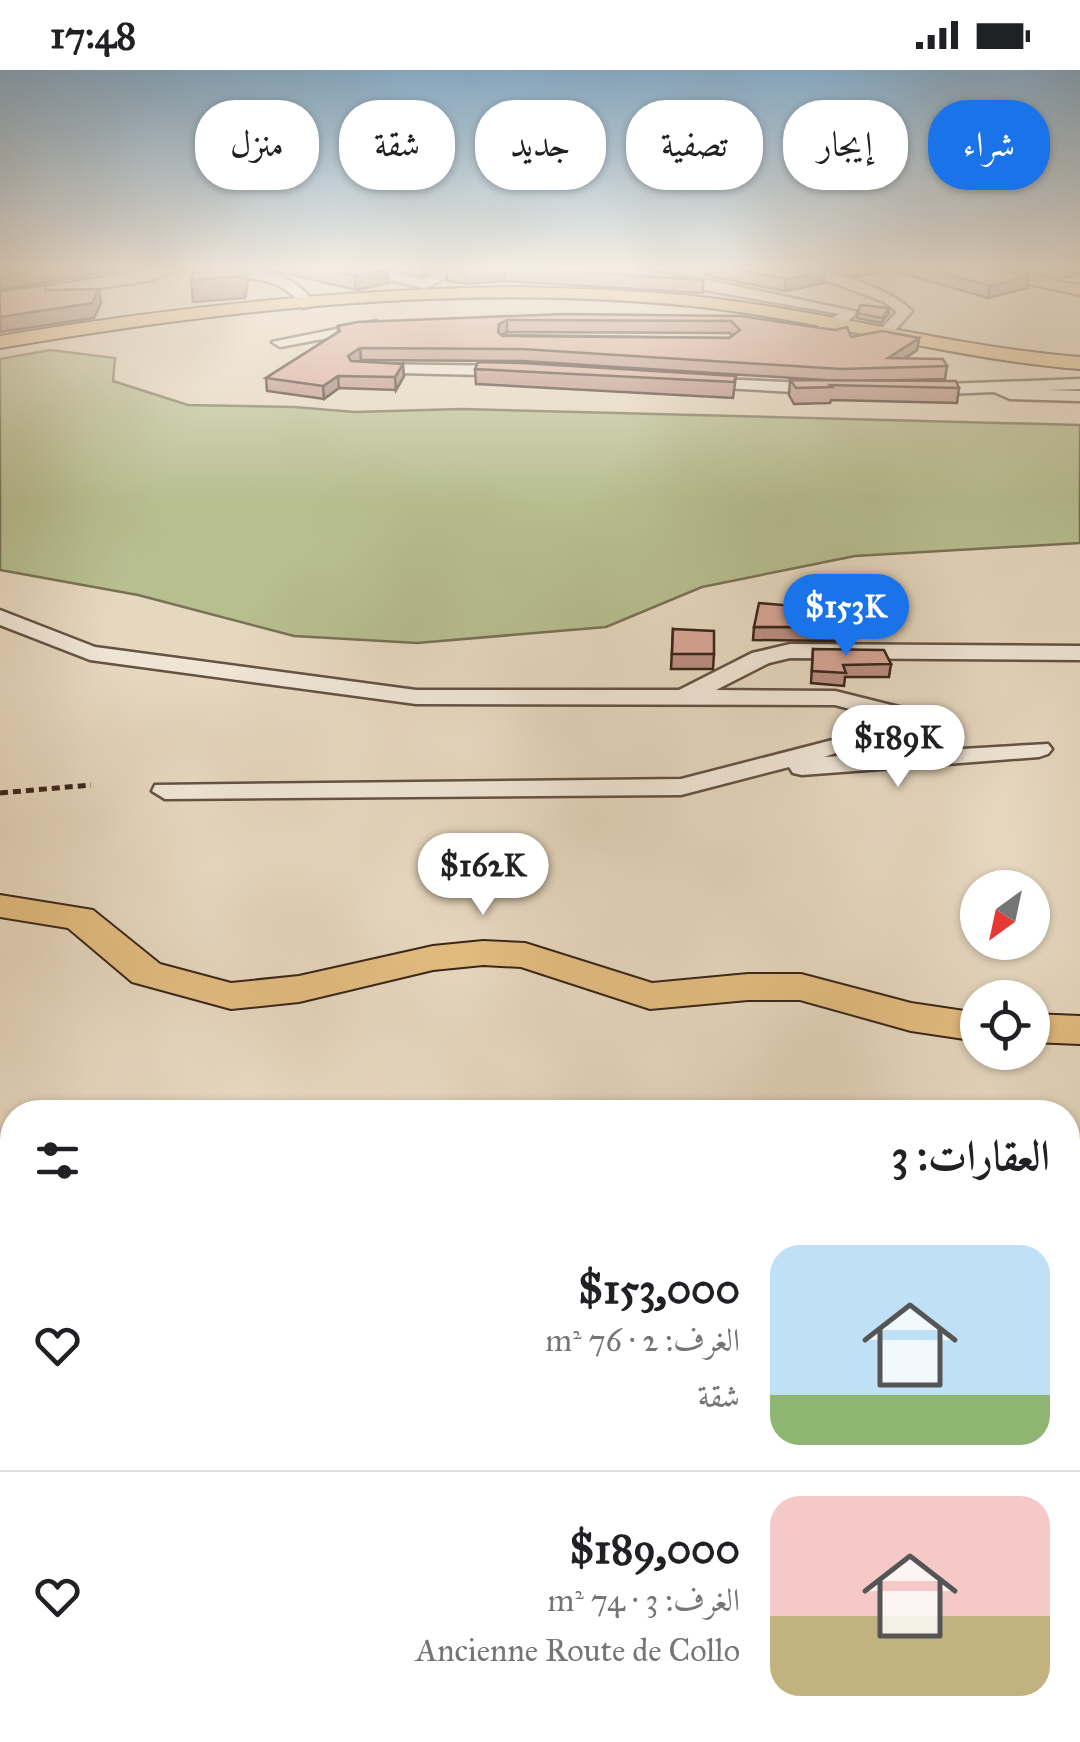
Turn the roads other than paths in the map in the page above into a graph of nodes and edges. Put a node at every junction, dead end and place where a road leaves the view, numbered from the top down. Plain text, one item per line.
1 (905, 345) edge
2 (1080, 366) edge
3 (360, 369) edge
4 (538, 372) edge
5 (677, 382) edge
6 (1080, 384) edge
7 (997, 387) junction
8 (845, 390) edge
9 (896, 390) edge
10 (1080, 396) edge
11 (0, 618) edge
12 (1080, 653) edge
13 (669, 698) junction
14 (1039, 749) dead end
15 (754, 768) junction
16 (165, 791) dead end
17 (0, 906) edge
18 (960, 1025) edge
19 (1050, 1029) edge
20 (1080, 1030) edge

1 - 2 main road
3 - 4 street
5 - 8 street
6 - 7 street
7 - 9 street
7 - 10 street
11 - 13 street
12 - 13 street
13 - 15 street
14 - 15 street
15 - 16 street
17 - 18 main road
19 - 20 main road

